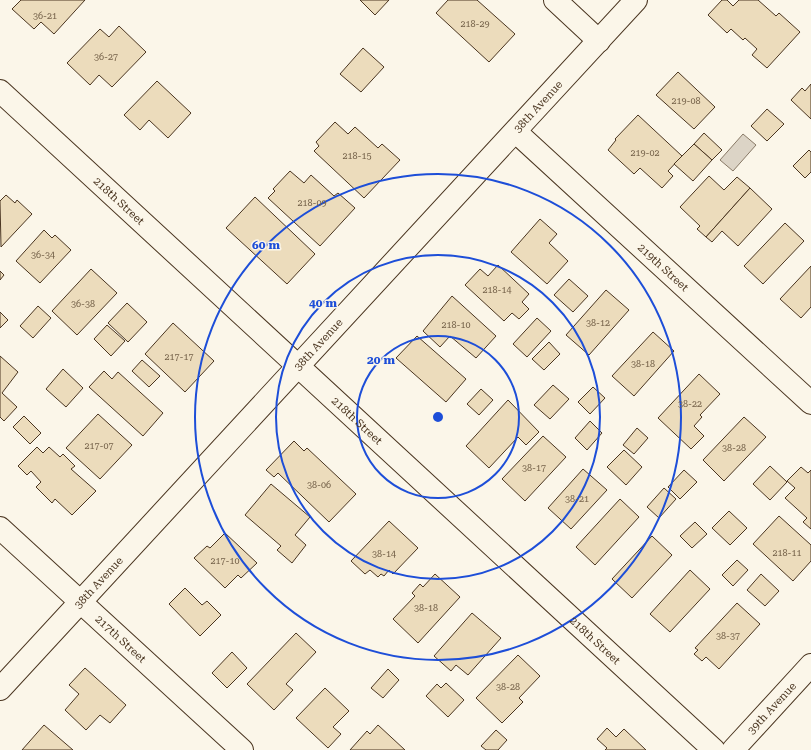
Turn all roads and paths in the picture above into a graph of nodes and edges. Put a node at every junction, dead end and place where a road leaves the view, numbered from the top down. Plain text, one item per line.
1 (555, 0) edge
2 (636, 0) edge
3 (599, 41) junction
4 (0, 91) edge
5 (516, 132) junction
6 (300, 367) junction
7 (811, 403) edge
8 (0, 528) edge
9 (80, 602) junction
10 (811, 665) edge
11 (0, 689) edge
12 (242, 750) edge
13 (714, 750) edge
14 (732, 750) edge

1 - 3 street
2 - 3 street, 38th Avenue
3 - 5 street, 38th Avenue
4 - 6 street, 218th Street
5 - 6 street, 38th Avenue
5 - 7 street, 219th Street
6 - 9 street, 38th Avenue
6 - 13 street, 218th Street
8 - 9 street, 217th Street
9 - 11 street, 38th Avenue
9 - 12 street, 217th Street
10 - 14 street, 39th Avenue

